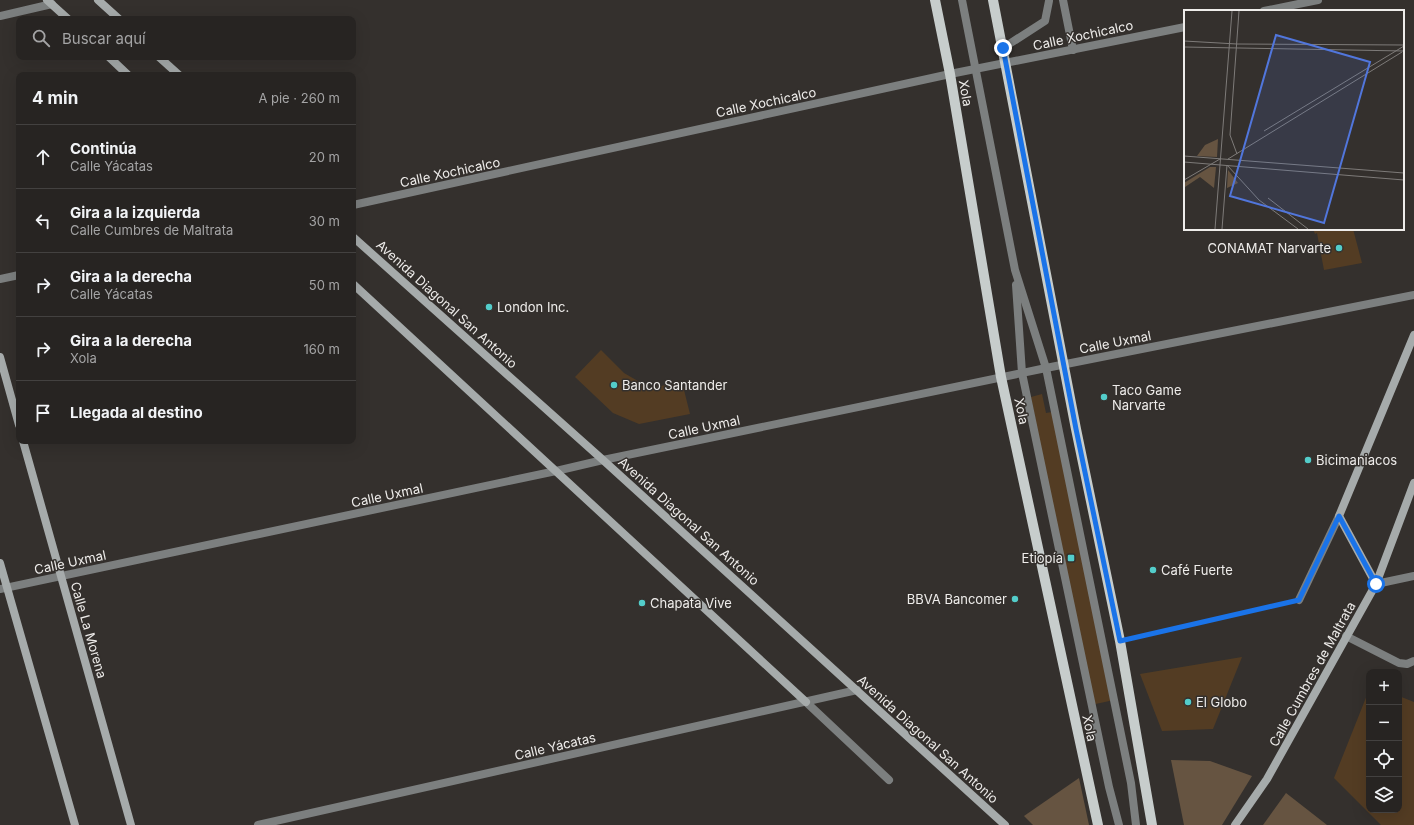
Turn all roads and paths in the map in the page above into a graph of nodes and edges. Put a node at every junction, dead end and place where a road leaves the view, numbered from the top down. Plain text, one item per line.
1 (98, 0) edge
2 (934, 0) edge
3 (962, 0) edge
4 (993, 0) edge
5 (1063, 0) edge
6 (1318, 0) edge
7 (1049, 1) dead end
8 (49, 2) edge
9 (1269, 10) edge
10 (0, 16) edge
11 (65, 16) edge
12 (116, 16) edge
13 (1184, 27) edge
14 (1003, 48) junction
15 (1073, 50) junction
16 (112, 60) edge
17 (162, 60) edge
18 (1005, 64) junction
19 (977, 69) junction
20 (125, 72) edge
21 (175, 72) edge
22 (950, 74) junction
23 (356, 204) edge
24 (356, 240) edge
25 (1015, 270) junction
26 (16, 276) edge
27 (0, 279) edge
28 (356, 287) edge
29 (1414, 295) edge
30 (1414, 335) edge
31 (0, 357) edge
32 (1064, 364) junction
33 (1046, 368) junction
34 (1022, 373) junction
35 (1001, 377) junction
36 (16, 414) edge
37 (25, 444) edge
38 (603, 460) junction
39 (556, 471) junction
40 (1414, 483) edge
41 (1339, 516) junction
42 (0, 563) edge
43 (61, 576) junction
44 (1414, 576) edge
45 (1376, 584) junction
46 (3, 588) edge
47 (1299, 600) joint
48 (1346, 636) junction
49 (1120, 641) junction
50 (1414, 662) edge
51 (857, 690) junction
52 (806, 702) junction
53 (889, 780) dead end
54 (75, 825) edge
55 (131, 825) edge
56 (258, 825) edge
57 (1006, 825) edge
58 (1098, 825) edge
59 (1119, 825) edge
60 (1136, 825) edge
61 (1152, 825) edge
62 (1235, 825) edge

1 - 12 street
2 - 22 main road, Xola
3 - 19 street
4 - 14 main road
5 - 15 street
6 - 9 street
7 - 14 street
8 - 10 street
8 - 11 street
13 - 15 street, Calle Xochicalco
14 - 18 main road
15 - 18 street, Calle Xochicalco
16 - 20 street
17 - 21 street
18 - 19 street, Calle Xochicalco
18 - 32 main road
19 - 22 street, Calle Xochicalco
19 - 25 street
22 - 23 street, Calle Xochicalco
22 - 35 main road, Xola
24 - 38 street, Avenida Diagonal San Antonio
25 - 33 street
25 - 34 street
26 - 27 street
28 - 39 street
29 - 32 street, Calle Uxmal
30 - 41 street
31 - 36 street
32 - 33 street, Calle Uxmal
32 - 49 main road
33 - 34 street, Calle Uxmal
33 - 60 street
34 - 35 street, Calle Uxmal
34 - 59 street
35 - 38 street, Calle Uxmal
35 - 58 main road, Xola
37 - 43 street, Calle La Morena
38 - 39 street, Calle Uxmal
38 - 51 street, Avenida Diagonal San Antonio
39 - 43 street, Calle Uxmal
39 - 52 street
40 - 45 street, Calle Cumbres de Maltrata
41 - 45 street
41 - 47 street
42 - 46 street
43 - 46 street, Calle Uxmal
43 - 55 street, Calle La Morena
44 - 45 street
45 - 48 street, Calle Cumbres de Maltrata
46 - 54 street
47 - 49 path
48 - 50 street
48 - 62 street, Calle Cumbres de Maltrata
49 - 61 main road
51 - 52 street, Calle Yácatas
51 - 57 street, Avenida Diagonal San Antonio
52 - 53 street
52 - 56 street, Calle Yácatas

